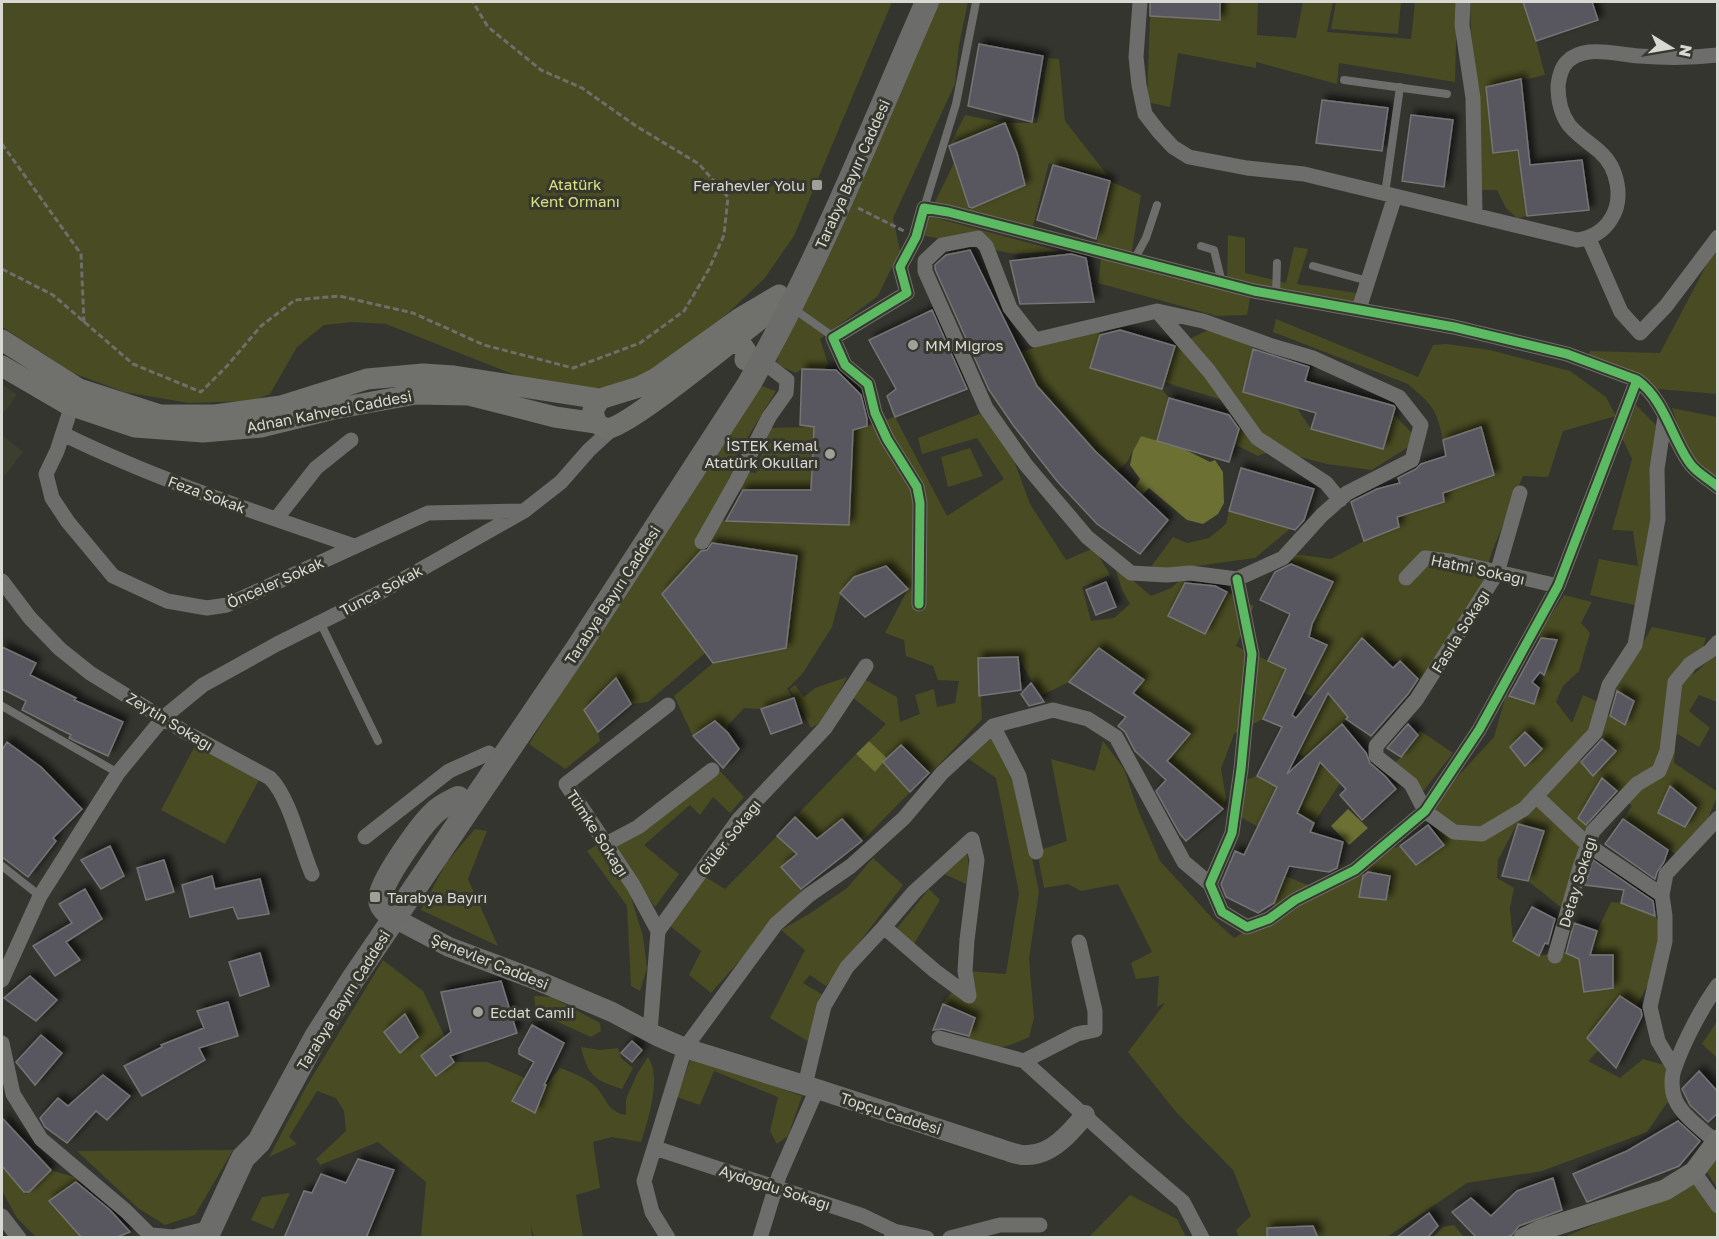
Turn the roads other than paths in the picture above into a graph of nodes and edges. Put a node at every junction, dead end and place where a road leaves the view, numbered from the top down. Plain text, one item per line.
1 (910, 2) edge
2 (927, 2) edge
3 (976, 2) edge
4 (1140, 2) edge
5 (1463, 2) edge
6 (1718, 55) edge
7 (1344, 80) dead end
8 (1400, 87) junction
9 (1447, 94) dead end
10 (1390, 195) junction
11 (1157, 204) dead end
12 (924, 208) junction
13 (1475, 215) junction
14 (1718, 237) edge
15 (1588, 239) junction
16 (914, 241) junction
17 (942, 245) junction
18 (1201, 246) dead end
19 (1134, 261) junction
20 (1277, 263) dead end
21 (1314, 266) dead end
22 (1368, 281) junction
23 (1222, 283) junction
24 (1276, 295) junction
25 (783, 304) junction
26 (1359, 309) junction
27 (1157, 311) junction
28 (837, 339) junction
29 (2, 340) edge
30 (745, 355) junction
31 (2, 366) edge
32 (1637, 380) junction
33 (606, 398) junction
34 (72, 405) junction
35 (1665, 416) junction
36 (607, 425) junction
37 (63, 434) junction
38 (351, 440) dead end
39 (1718, 487) edge
40 (1520, 493) dead end
41 (1340, 500) junction
42 (524, 511) junction
43 (276, 519) junction
44 (702, 542) dead end
45 (354, 546) junction
46 (1497, 573) junction
47 (1406, 578) dead end
48 (1237, 579) junction
49 (2, 581) edge
50 (1558, 586) junction
51 (919, 604) dead end
52 (320, 622) junction
53 (1718, 642) edge
54 (866, 666) dead end
55 (668, 705) dead end
56 (2, 706) edge
57 (164, 717) junction
58 (993, 726) junction
59 (378, 741) dead end
60 (489, 753) junction
61 (712, 770) dead end
62 (118, 773) junction
63 (1536, 796) junction
64 (1425, 811) junction
65 (1718, 818) edge
66 (365, 837) dead end
67 (606, 844) junction
68 (1588, 845) junction
69 (1036, 852) dead end
70 (2, 866) edge
71 (312, 874) dead end
72 (1210, 884) junction
73 (1662, 895) junction
74 (40, 896) junction
75 (389, 913) junction
76 (884, 927) junction
77 (658, 930) junction
78 (1079, 942) dead end
79 (1556, 956) dead end
80 (2, 980) edge
81 (1718, 985) edge
82 (650, 1032) junction
83 (939, 1038) dead end
84 (2, 1043) edge
85 (685, 1048) junction
86 (1024, 1061) junction
87 (1674, 1068) junction
88 (811, 1087) junction
89 (1085, 1115) junction
90 (1717, 1141) edge
91 (655, 1148) junction
92 (1694, 1172) junction
93 (775, 1187) junction
94 (1718, 1206) edge
95 (2, 1216) edge
96 (1040, 1225) dead end
97 (208, 1233) edge
98 (892, 1234) edge
99 (153, 1236) edge
100 (19, 1238) edge
101 (668, 1238) edge
102 (760, 1238) edge
103 (927, 1238) edge
104 (950, 1238) edge
105 (1202, 1238) edge
106 (1524, 1238) edge

1 - 25 main road, Tarabya Bayırı Caddesi
2 - 25 main road, Tarabya Bayırı Caddesi
3 - 12 lane
4 - 10 street
5 - 13 street
6 - 15 street
7 - 8 lane
8 - 9 lane
8 - 10 lane
10 - 13 street
10 - 22 street
11 - 19 lane
12 - 16 street
12 - 19 street
13 - 15 street
14 - 15 street
16 - 17 street
16 - 28 street
17 - 27 street
17 - 48 street
18 - 23 lane
19 - 23 street
20 - 24 lane
21 - 22 lane
22 - 26 street
23 - 24 street
24 - 26 street
25 - 28 lane
25 - 30 main road, Tarabya Bayırı Caddesi
25 - 33 main road
26 - 32 street
27 - 41 street
27 - 41 street
28 - 51 street
29 - 33 main road, Adnan Kahveci Caddesi
30 - 36 main road
30 - 44 street
30 - 60 main road, Tarabya Bayırı Caddesi
30 - 75 main road, Tarabya Bayırı Caddesi
31 - 34 main road, Adnan Kahveci Caddesi
32 - 35 street
32 - 50 street
33 - 36 main road
33 - 36 main road
34 - 36 main road, Adnan Kahveci Caddesi
34 - 37 street, Önceler Sokak
35 - 39 street
35 - 63 street
36 - 42 street, Tunca Sokak
37 - 43 street, Feza Sokak
37 - 45 street, Önceler Sokak
38 - 43 street
40 - 46 street, Fasıla Sokağı
41 - 48 street
42 - 45 street, Önceler Sokak
42 - 52 street, Tunca Sokak
43 - 45 street, Feza Sokak
46 - 47 street, Hatmi Sokağı
46 - 50 street, Hatmi Sokağı
46 - 64 street, Fasıla Sokağı
48 - 72 street
49 - 57 street, Zeytin Sokağı
50 - 64 street
52 - 57 street, Tunca Sokak
52 - 59 lane
53 - 68 street, Detay Sokağı
54 - 77 street, Güler Sokağı
55 - 67 street, Tümke Sokağı
56 - 62 lane
57 - 62 street, Tunca Sokak
57 - 71 street, Zeytin Sokağı
58 - 69 street
58 - 72 street
58 - 85 street
60 - 66 street
60 - 75 main road, Tarabya Bayırı Caddesi
61 - 67 street
62 - 74 street, Tunca Sokak
63 - 64 street
63 - 68 street
64 - 72 street
65 - 73 street
67 - 77 street, Tümke Sokağı
68 - 73 street
68 - 79 street, Detay Sokağı
70 - 74 lane
73 - 87 street
74 - 80 street, Tunca Sokak
75 - 82 street, Şenevler Caddesi
75 - 97 main road, Tarabya Bayırı Caddesi
76 - 76 street
76 - 88 street
77 - 82 street
78 - 86 street
81 - 87 street
82 - 85 street, Şenevler Caddesi
83 - 86 street
84 - 99 street
85 - 88 street, Topçu Caddesi
85 - 91 street
86 - 89 street
87 - 90 street
88 - 89 street, Topçu Caddesi
88 - 93 street
89 - 105 street
90 - 92 main road
91 - 93 street, Aydoğdu Sokağı
91 - 101 street
92 - 94 street
92 - 106 main road
93 - 98 street, Aydoğdu Sokağı
93 - 102 street
95 - 100 street
96 - 104 street
97 - 99 street
98 - 103 street, Aydoğdu Sokağı

